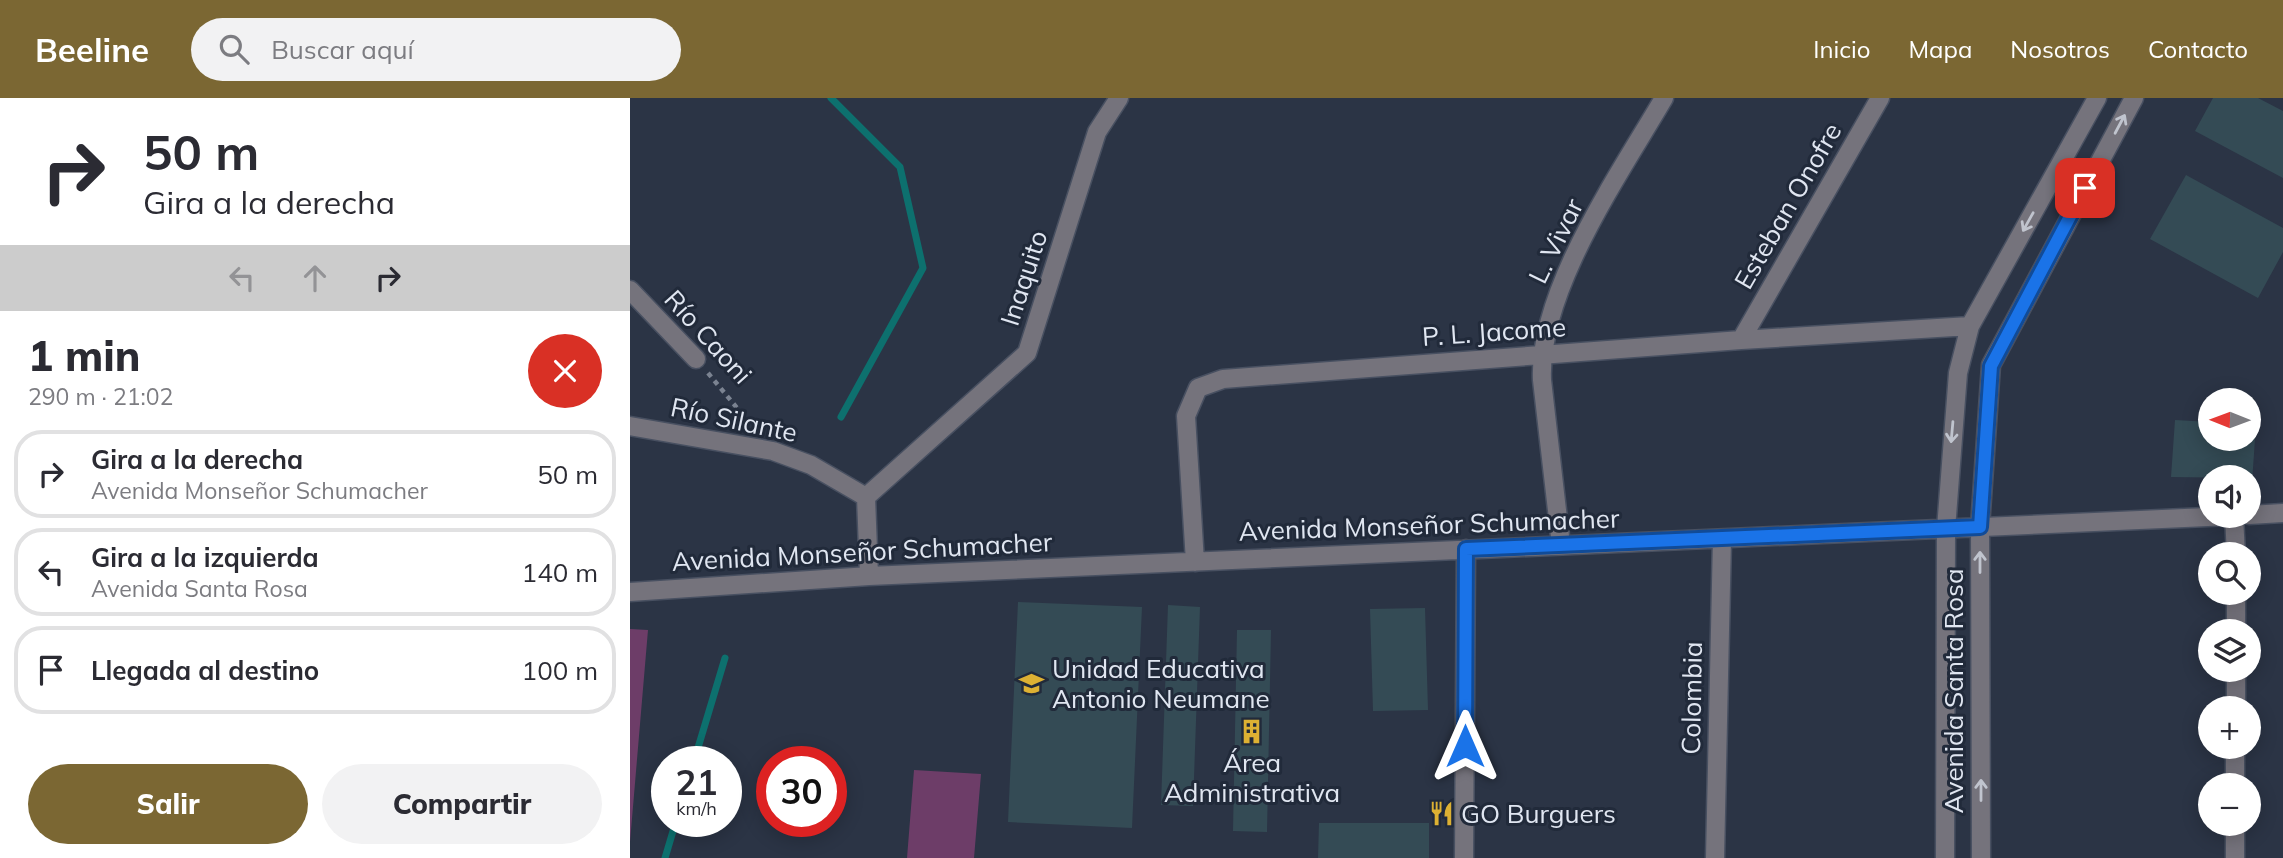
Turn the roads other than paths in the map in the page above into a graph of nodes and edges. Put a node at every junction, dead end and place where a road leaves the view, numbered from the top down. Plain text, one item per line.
1 (1119, 98) edge
2 (1664, 98) edge
3 (1880, 98) edge
4 (2097, 98) edge
5 (2134, 98) edge
6 (630, 290) edge
7 (1970, 326) junction
8 (1741, 340) junction
9 (1541, 355) junction
10 (696, 359) road end
11 (630, 426) edge
12 (866, 497) junction
13 (2283, 513) edge
14 (2261, 514) edge
15 (2198, 517) edge
16 (1980, 527) junction
17 (1946, 529) junction
18 (1722, 539) junction
19 (1561, 545) junction
20 (1466, 549) junction
21 (1195, 562) junction
22 (869, 576) junction
23 (630, 592) edge
24 (2235, 836) edge
25 (1464, 858) edge
26 (1714, 858) edge
27 (1945, 858) edge
28 (1981, 858) edge
29 (2235, 858) edge

1 - 12 street, Inaquito
2 - 9 street, L. Vivar
3 - 8 street, Esteban Onofre
4 -> 7 street, Avenida Santa Rosa
16 -> 5 street, Avenida Santa Rosa
6 - 10 street, Río Caoni
7 - 8 street, P. L. Jacome
7 -> 17 street, Avenida Santa Rosa
8 - 9 street, P. L. Jacome
9 - 19 street, L. Vivar
9 - 21 street, P. L. Jacome
11 - 12 street, Río Silante
12 - 22 street
13 - 14 street
15 - 16 street, Avenida Monseñor Schumacher
16 - 17 street, Avenida Monseñor Schumacher
28 -> 16 street, Avenida Santa Rosa
17 - 18 street, Avenida Monseñor Schumacher
17 - 27 street, Avenida Santa Rosa
18 - 19 street, Avenida Monseñor Schumacher
18 - 26 street, Colombia
19 - 20 street, Avenida Monseñor Schumacher
20 - 21 street, Avenida Monseñor Schumacher
20 - 25 street
21 - 22 street, Avenida Monseñor Schumacher
22 - 23 street, Avenida Monseñor Schumacher
24 - 29 street

